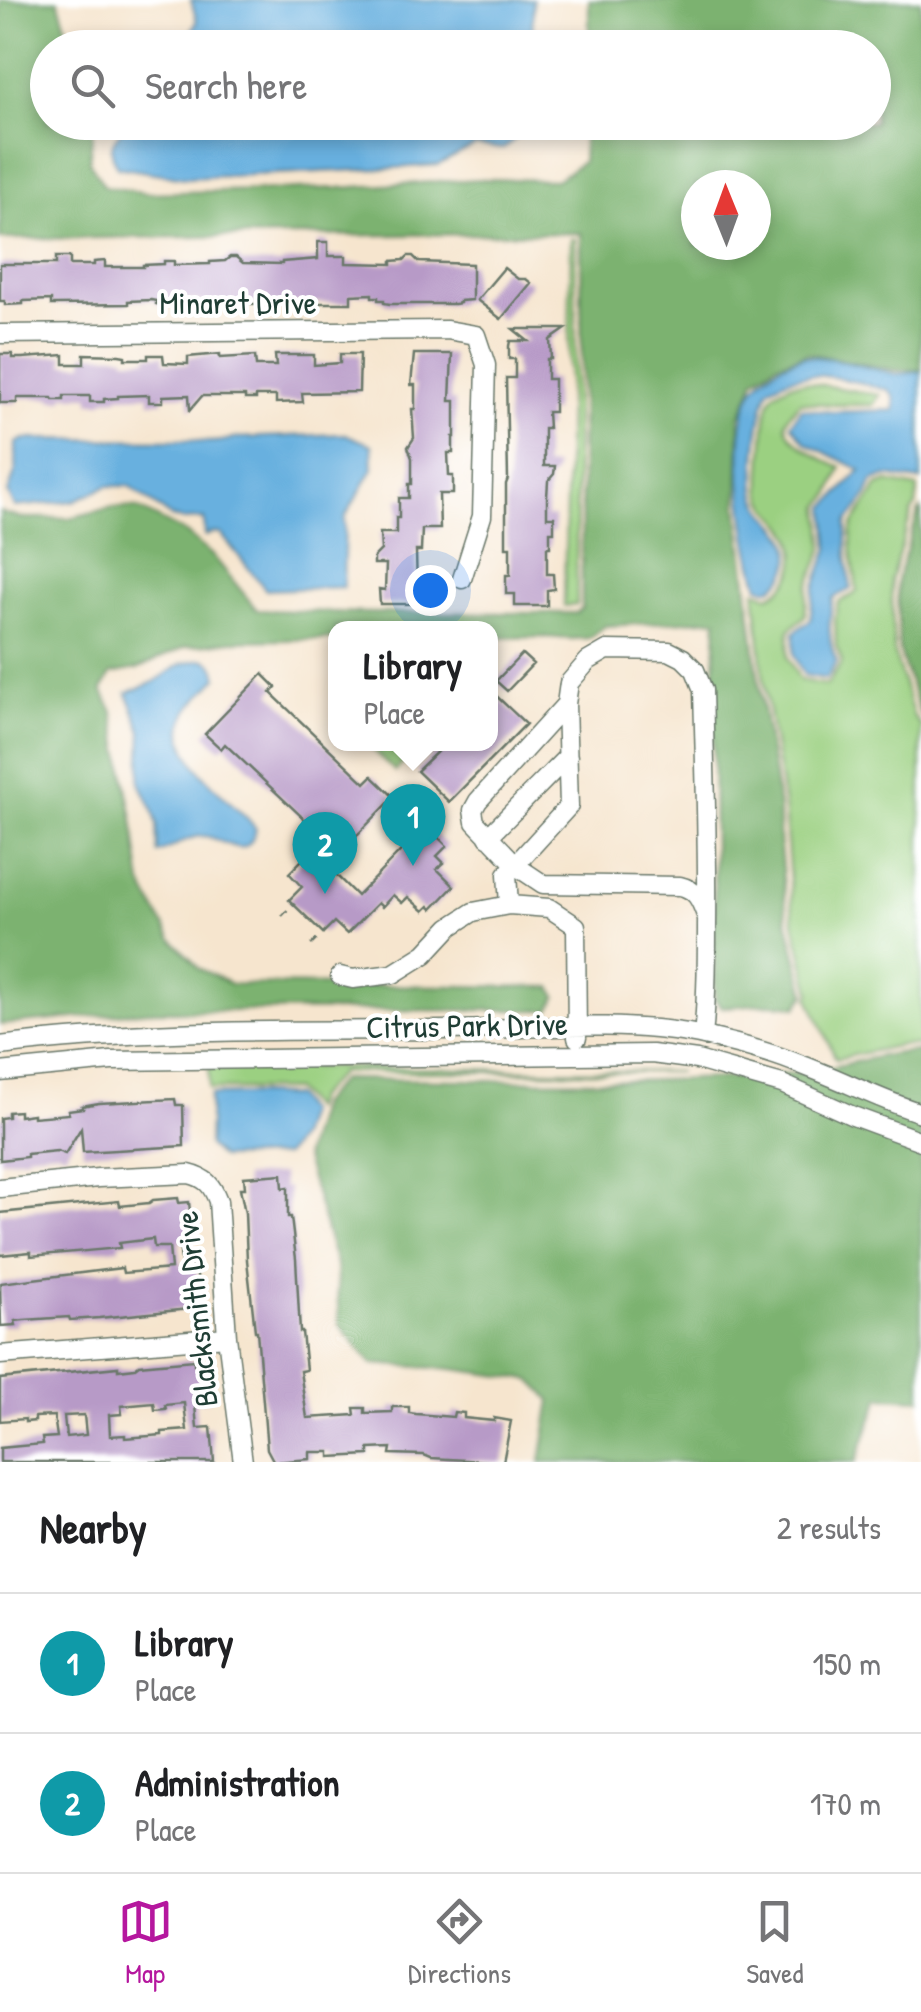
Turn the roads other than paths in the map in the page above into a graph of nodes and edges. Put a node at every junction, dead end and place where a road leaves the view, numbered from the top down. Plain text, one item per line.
1 (0, 334) edge
2 (462, 578) dead end
3 (566, 704) junction
4 (568, 756) junction
5 (488, 836) junction
6 (515, 863) junction
7 (707, 867) junction
8 (658, 886) junction
9 (509, 905) junction
10 (707, 918) junction
11 (340, 976) dead end
12 (577, 1028) junction
13 (703, 1036) junction
14 (0, 1046) edge
15 (578, 1054) junction
16 (0, 1072) edge
17 (921, 1113) edge
18 (921, 1141) edge
19 (0, 1188) edge
20 (226, 1337) junction
21 (0, 1355) edge
22 (243, 1462) edge

1 - 2 street, Minaret Drive
3 - 4 street
3 - 5 street
3 - 7 street
4 - 5 street
4 - 6 street
5 - 6 street
6 - 8 street
6 - 9 street
7 - 8 street
7 - 10 street
8 - 10 street
9 - 11 street
9 - 12 street
10 - 13 street
12 - 13 street, Citrus Park Drive
12 - 14 street, Citrus Park Drive
12 - 15 street
13 - 17 street, Citrus Park Drive
15 - 16 street, Citrus Park Drive
15 - 18 street, Citrus Park Drive
19 - 20 street, Blacksmith Drive
20 - 21 street
20 - 22 street, Blacksmith Drive

